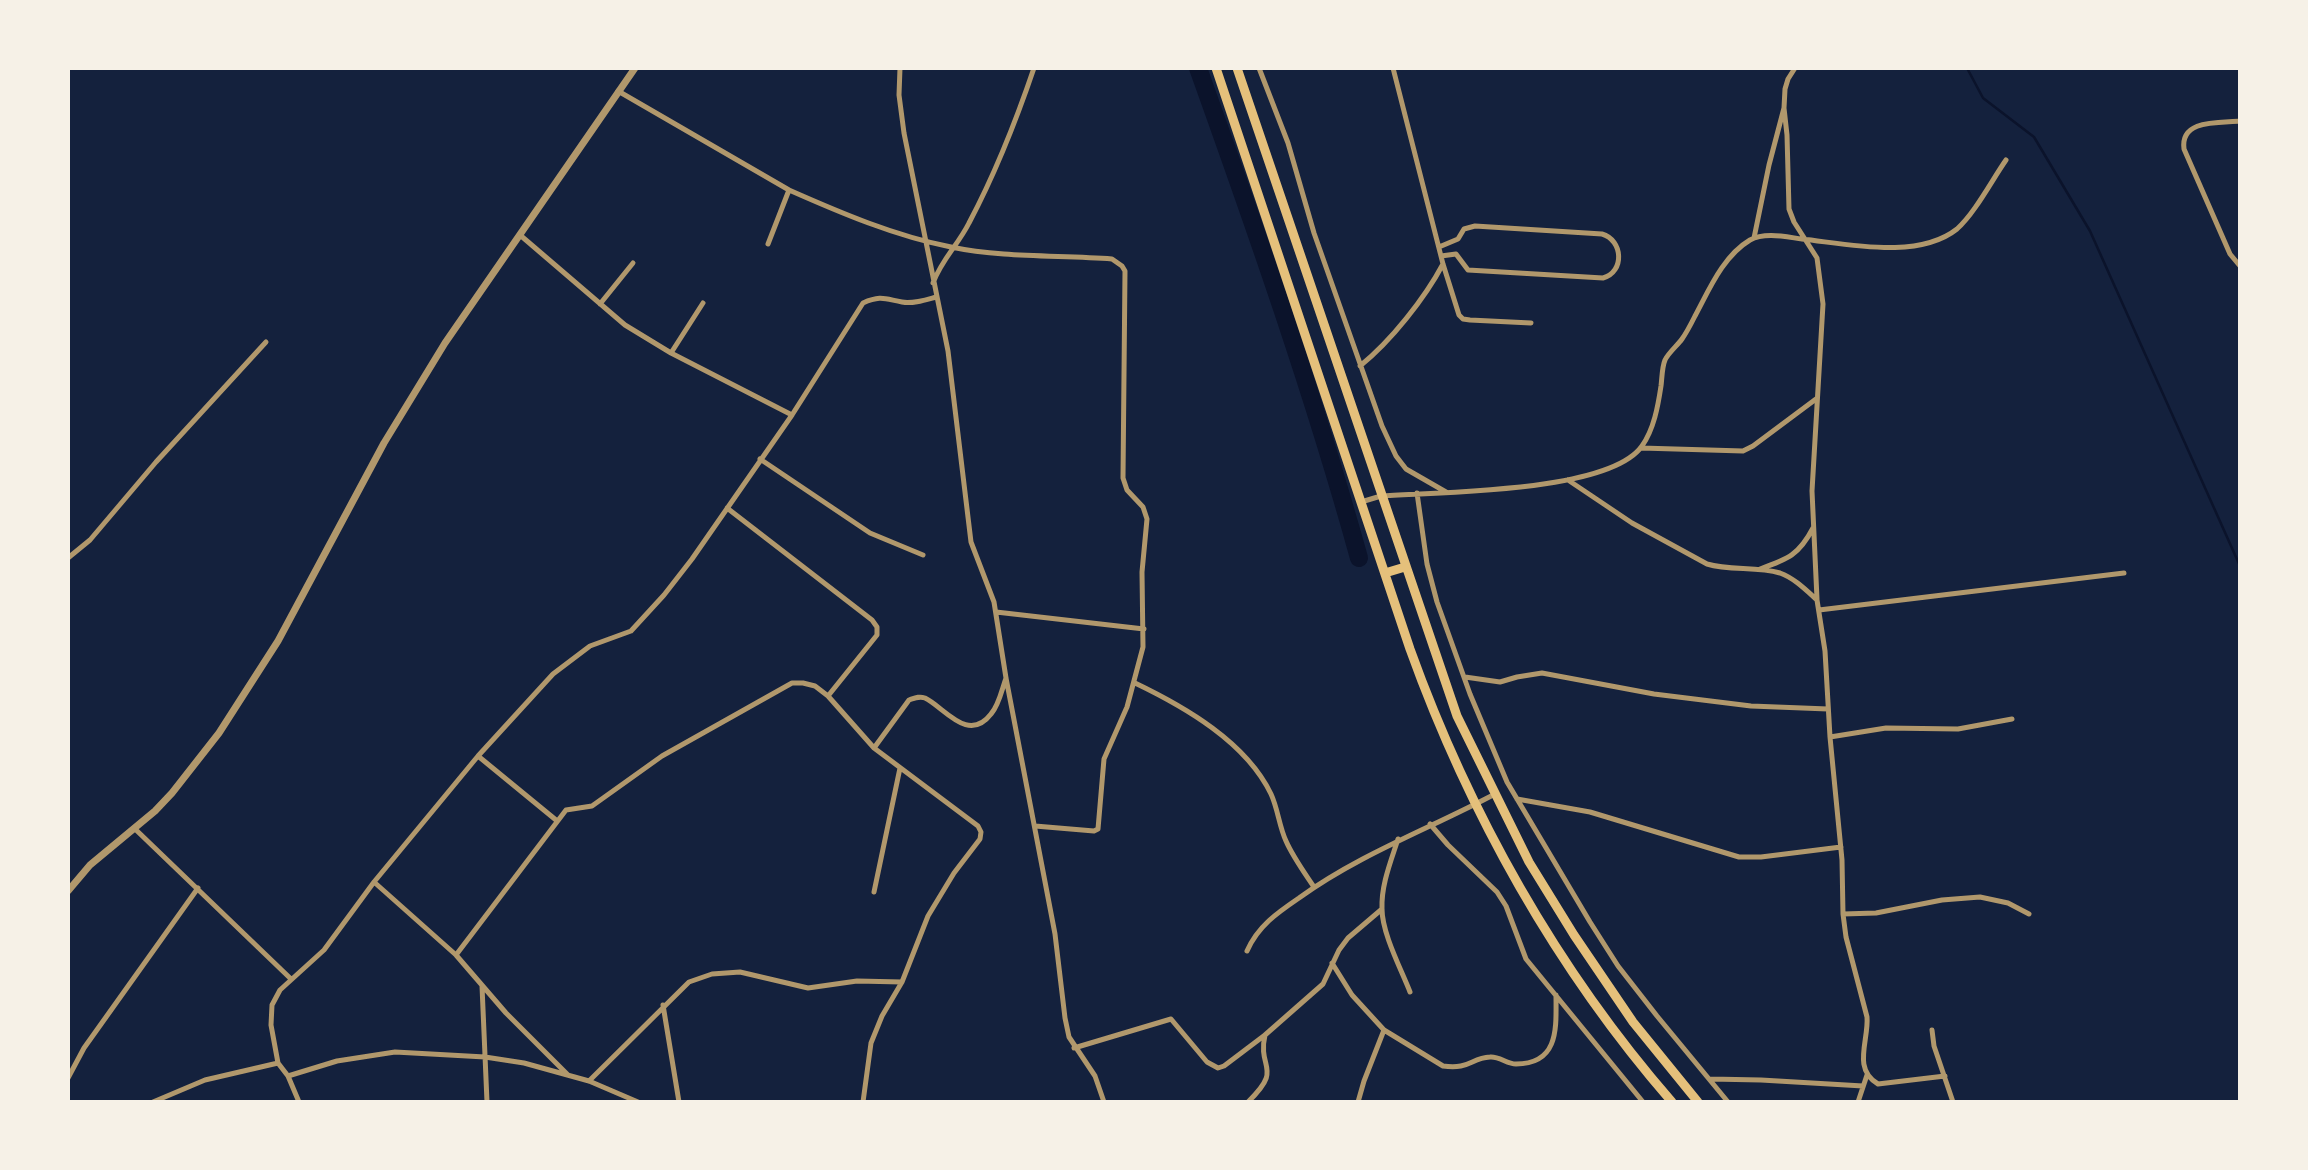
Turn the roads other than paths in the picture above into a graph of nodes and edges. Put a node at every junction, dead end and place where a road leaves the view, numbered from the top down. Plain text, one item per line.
1 (635, 68) edge
2 (900, 68) edge
3 (1034, 68) edge
4 (1216, 68) edge
5 (1237, 68) edge
6 (1259, 68) edge
7 (1393, 68) edge
8 (1795, 68) edge
9 (618, 91) junction
10 (1784, 108) junction
11 (2240, 121) edge
12 (2006, 160) dead end
13 (789, 190) junction
14 (520, 235) junction
15 (1754, 238) junction
16 (1806, 240) junction
17 (925, 242) junction
18 (768, 244) dead end
19 (1439, 247) junction
20 (953, 248) junction
21 (1441, 256) junction
22 (634, 263) dead end
23 (1443, 264) junction
24 (2240, 265) edge
25 (933, 283) junction
26 (936, 297) junction
27 (703, 303) dead end
28 (600, 304) junction
29 (1531, 323) dead end
30 (266, 342) dead end
31 (671, 353) junction
32 (1360, 366) junction
33 (1816, 399) junction
34 (792, 415) junction
35 (1641, 448) junction
36 (760, 459) junction
37 (1569, 480) junction
38 (1446, 492) junction
39 (1417, 493) junction
40 (1381, 496) junction
41 (1361, 502) junction
42 (727, 508) junction
43 (1814, 525) junction
44 (923, 555) dead end
45 (68, 558) edge
46 (1405, 567) junction
47 (1759, 569) junction
48 (1385, 573) junction
49 (2124, 573) dead end
50 (1817, 600) junction
51 (1819, 610) junction
52 (996, 612) junction
53 (1144, 629) junction
54 (1465, 677) junction
55 (1006, 678) junction
56 (1135, 682) junction
57 (828, 696) junction
58 (1828, 709) junction
59 (2012, 719) dead end
60 (1830, 737) junction
61 (874, 748) junction
62 (478, 756) junction
63 (900, 768) junction
64 (1495, 794) junction
65 (1517, 799) junction
66 (1475, 804) junction
67 (556, 820) junction
68 (1430, 824) junction
69 (1035, 825) junction
70 (134, 828) junction
71 (1398, 839) junction
72 (1841, 847) junction
73 (374, 883) junction
74 (1314, 887) junction
75 (198, 888) junction
76 (68, 891) edge
77 (874, 892) dead end
78 (1382, 909) junction
79 (1843, 914) junction
80 (2029, 914) dead end
81 (1247, 951) dead end
82 (456, 955) junction
83 (1332, 963) junction
84 (291, 979) junction
85 (902, 982) junction
86 (482, 984) junction
87 (1410, 992) dead end
88 (1556, 995) junction
89 (663, 1005) junction
90 (1384, 1030) junction
91 (1932, 1030) dead end
92 (1265, 1035) junction
93 (1074, 1048) junction
94 (485, 1057) junction
95 (278, 1063) junction
96 (1867, 1075) junction
97 (288, 1076) junction
98 (568, 1076) junction
99 (1945, 1076) junction
100 (68, 1078) edge
101 (1710, 1079) junction
102 (589, 1081) junction
103 (1863, 1086) junction
104 (153, 1102) edge
105 (299, 1102) edge
106 (487, 1102) edge
107 (638, 1102) edge
108 (679, 1102) edge
109 (863, 1102) edge
110 (1104, 1102) edge
111 (1248, 1102) edge
112 (1358, 1102) edge
113 (1643, 1102) edge
114 (1672, 1102) edge
115 (1698, 1102) edge
116 (1728, 1102) edge
117 (1858, 1102) edge
118 (1953, 1102) edge

1 - 9 street
2 - 17 street
3 - 20 street
4 - 41 main road
5 - 40 main road
6 - 32 street
7 - 19 street
8 - 10 street
9 - 13 street
9 - 14 street
10 - 15 street
10 - 16 street
11 - 24 street
12 - 16 street
13 - 17 street
13 - 18 street
14 - 28 street
14 - 70 street
15 - 16 street
15 - 35 street
16 - 33 street
17 - 20 street
17 - 25 street
19 - 21 street
19 - 21 street
20 - 25 street
20 - 53 street
21 - 23 street
22 - 28 street
23 - 29 street
23 - 32 street
25 - 26 street
26 - 34 street
26 - 52 street
27 - 31 street
28 - 31 street
30 - 45 street
31 - 34 street
32 - 38 street
33 - 35 street
33 - 43 street
34 - 36 street
35 - 37 street
36 - 42 street
36 - 44 street
37 - 38 street
37 - 47 street
38 - 39 street
39 - 40 street
39 - 54 street
40 - 41 street
40 - 46 main road
41 - 48 main road
42 - 57 street
42 - 62 street
43 - 47 street
43 - 50 street
46 - 48 main road
46 - 64 main road
47 - 50 street
48 - 66 main road
49 - 51 street
50 - 51 street
51 - 58 street
52 - 53 street
52 - 55 street
53 - 56 street
54 - 58 street
54 - 65 street
55 - 61 street
55 - 69 street
56 - 69 street
56 - 74 street
57 - 61 street
57 - 67 street
58 - 60 street
59 - 60 street
60 - 72 street
61 - 63 street
62 - 67 street
62 - 73 street
63 - 77 street
63 - 85 street
64 - 66 street
64 - 115 main road
65 - 72 street
65 - 101 street
66 - 68 street
66 - 114 main road
67 - 82 street
68 - 71 street
68 - 88 street
69 - 93 street
70 - 75 street
70 - 76 street
71 - 74 street
71 - 78 street
72 - 79 street
73 - 82 street
73 - 84 street
74 - 81 street
75 - 84 street
75 - 100 street
78 - 83 street
78 - 87 street
79 - 80 street
79 - 96 street
82 - 86 street
83 - 90 street
83 - 92 street
84 - 95 street
85 - 89 street
85 - 109 street
86 - 94 street
86 - 98 street
88 - 90 street
88 - 113 street
89 - 102 street
89 - 108 street
90 - 112 street
91 - 99 street
92 - 93 street
92 - 111 street
93 - 110 street
94 - 97 street
94 - 98 street
94 - 106 street
95 - 97 street
95 - 104 street
96 - 99 street
96 - 103 street
97 - 105 street
98 - 102 street
99 - 118 street
101 - 103 street
101 - 116 street
102 - 107 street
103 - 117 street

